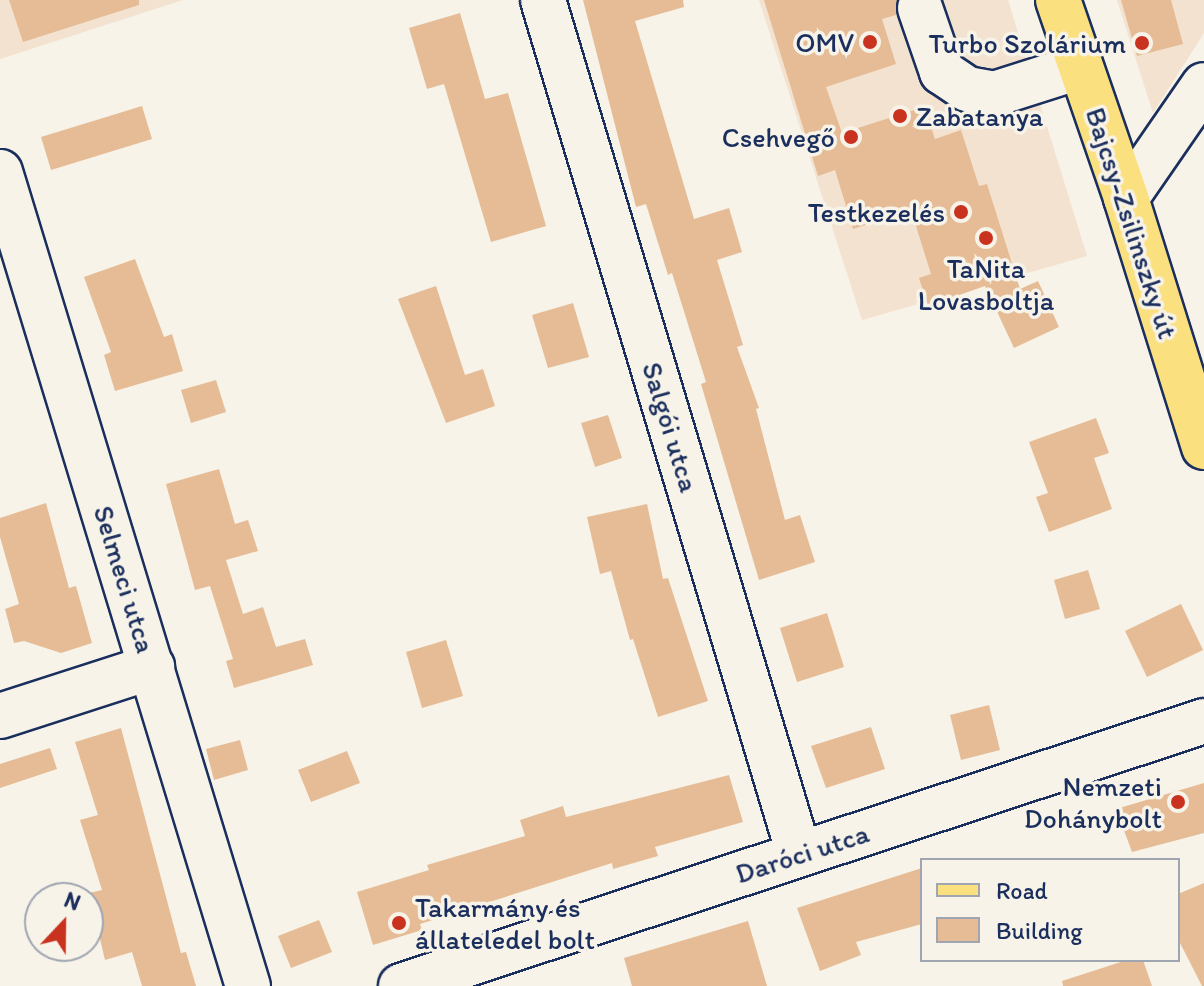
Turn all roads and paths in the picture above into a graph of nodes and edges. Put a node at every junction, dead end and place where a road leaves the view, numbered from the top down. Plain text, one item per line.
1 (543, 0) edge
2 (1058, 0) edge
3 (920, 8) dead end
4 (1079, 67) junction
5 (1204, 85) edge
6 (0, 172) edge
7 (1126, 198) junction
8 (1204, 447) edge
9 (152, 667) junction
10 (0, 716) edge
11 (1204, 721) edge
12 (799, 854) junction
13 (248, 986) edge
14 (401, 986) edge

1 - 12 street, Salgói utca
2 - 4 main road, Bajcsy-Zsilinszky út
3 - 4 street
4 - 7 main road, Bajcsy-Zsilinszky út
5 - 7 street
6 - 9 street, Selmeci utca
7 - 8 main road, Bajcsy-Zsilinszky út
9 - 10 street
9 - 13 street, Selmeci utca
11 - 12 street, Daróci utca
12 - 14 street, Daróci utca

